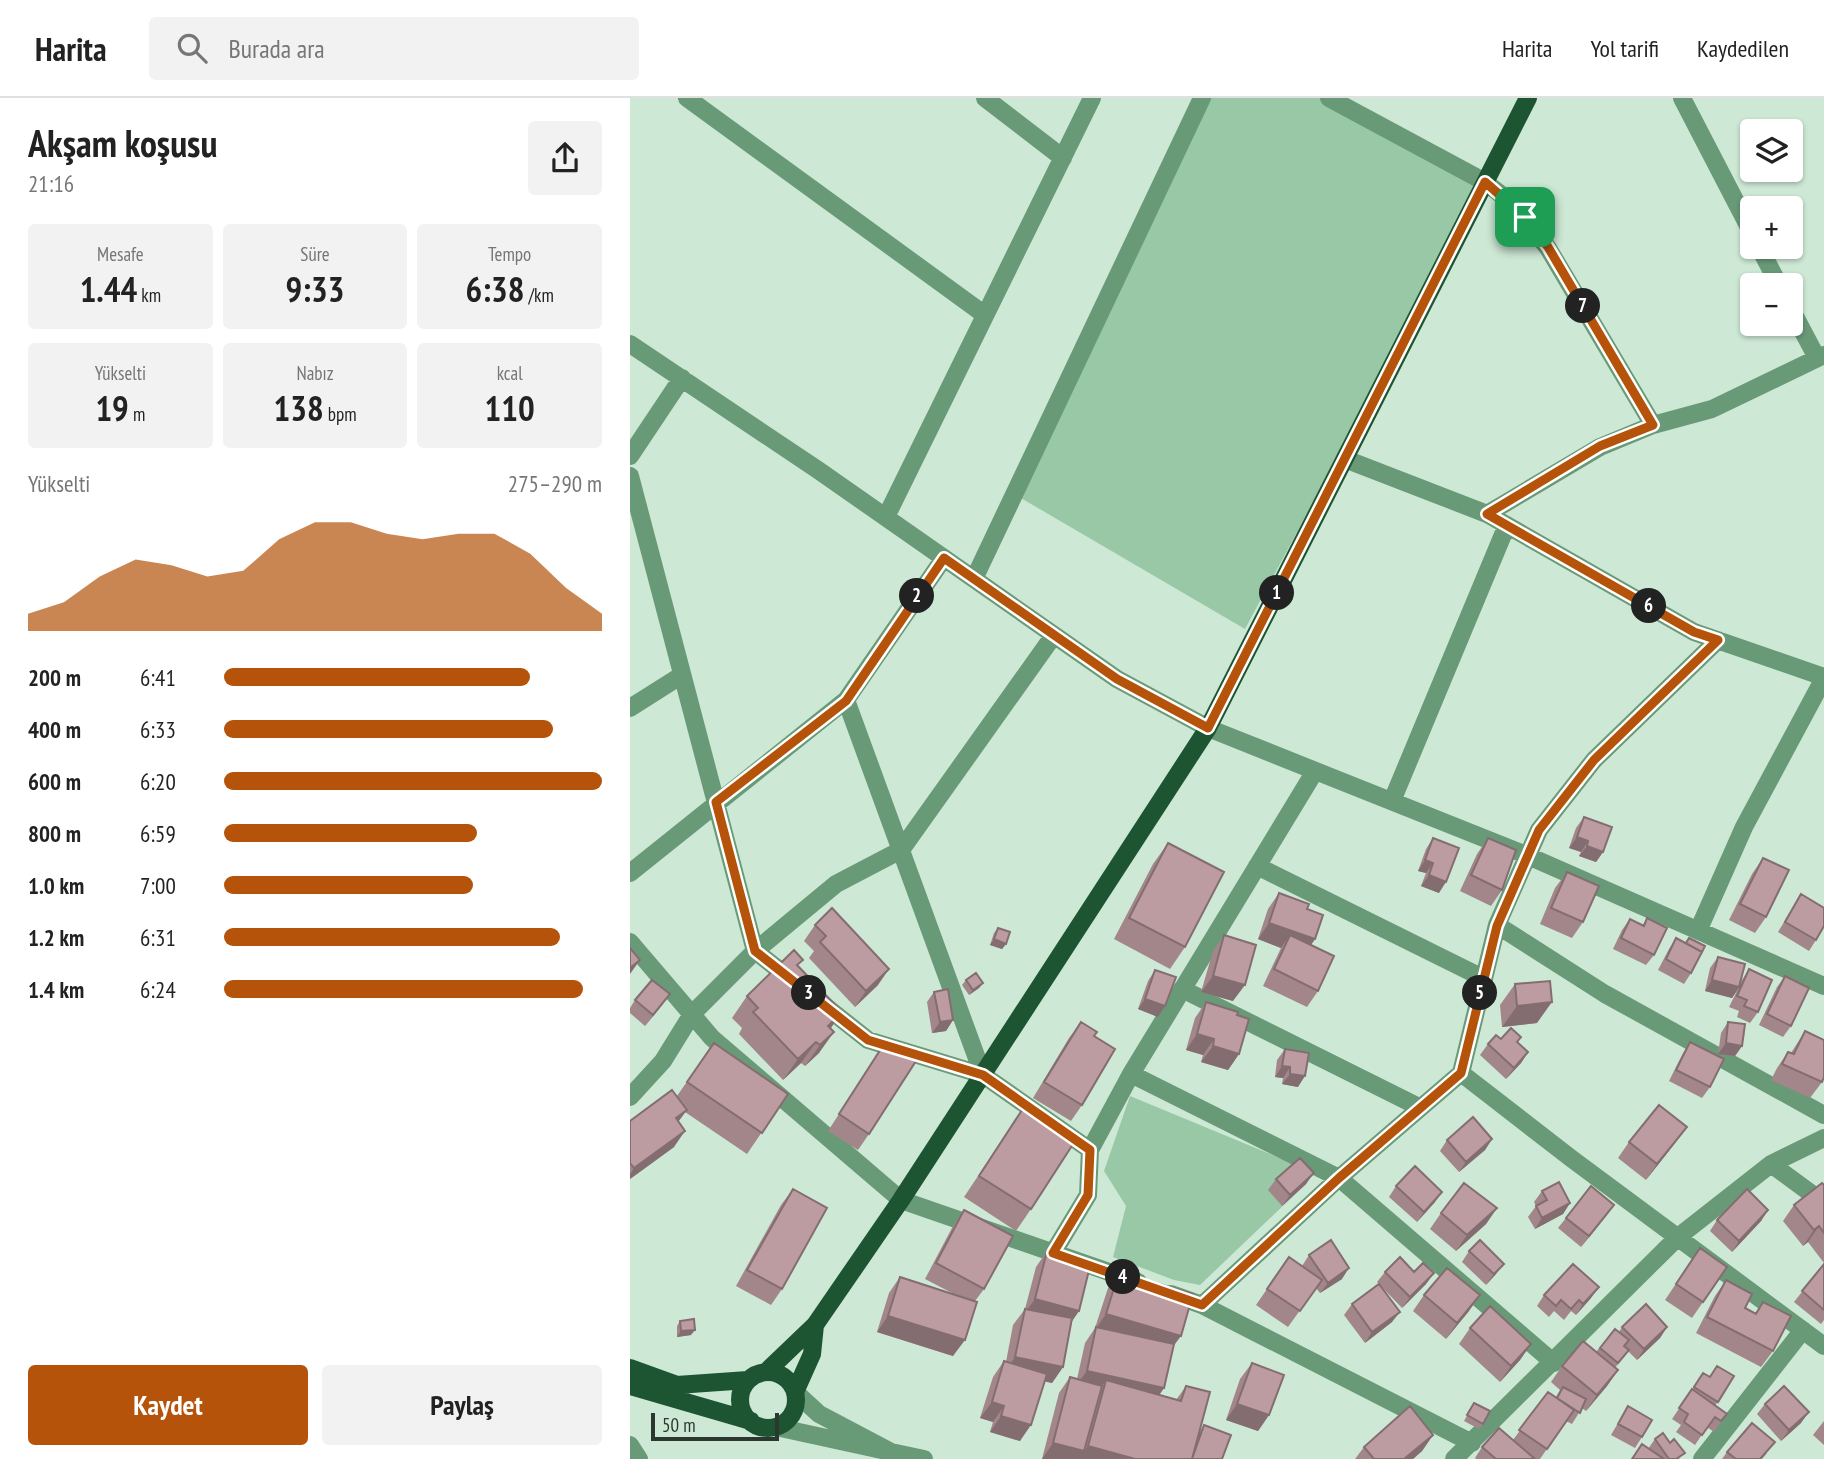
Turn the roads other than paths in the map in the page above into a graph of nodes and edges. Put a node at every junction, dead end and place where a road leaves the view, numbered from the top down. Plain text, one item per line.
1 (687, 98) edge
2 (985, 98) edge
3 (1092, 98) edge
4 (1202, 98) edge
5 (1329, 98) edge
6 (1528, 98) edge
7 (1682, 98) edge
8 (1063, 158) junction
9 (1485, 182) junction
10 (1740, 210) edge
11 (985, 315) junction
12 (1803, 328) edge
13 (630, 344) edge
14 (1821, 357) edge
15 (682, 378) junction
16 (1653, 425) junction
17 (630, 456) edge
18 (1345, 459) junction
19 (630, 476) edge
20 (1487, 514) junction
21 (886, 517) junction
22 (1507, 526) junction
23 (944, 558) junction
24 (974, 579) junction
25 (1054, 635) junction
26 (1718, 640) junction
27 (682, 675) junction
28 (1824, 677) edge
29 (846, 701) junction
30 (630, 708) edge
31 (1208, 728) junction
32 (1315, 771) junction
33 (716, 802) junction
34 (1392, 802) junction
35 (901, 850) junction
36 (1526, 855) junction
37 (1257, 866) junction
38 (630, 873) edge
39 (1497, 926) junction
40 (1698, 931) junction
41 (630, 942) edge
42 (755, 951) junction
43 (1483, 978) junction
44 (1824, 986) edge
45 (1182, 989) junction
46 (692, 1014) junction
47 (1461, 1073) junction
48 (1131, 1074) junction
49 (983, 1075) junction
50 (630, 1097) edge
51 (1419, 1107) junction
52 (1824, 1115) edge
53 (1824, 1138) edge
54 (1090, 1150) junction
55 (1770, 1164) junction
56 (1339, 1178) junction
57 (901, 1200) junction
58 (1824, 1203) edge
59 (1678, 1237) junction
60 (1053, 1253) junction
61 (1202, 1305) junction
62 (815, 1325) junction
63 (1803, 1330) junction
64 (1824, 1346) edge
65 (1554, 1363) junction
66 (630, 1367) edge
67 (766, 1372) junction
68 (748, 1380) junction
69 (630, 1386) edge
70 (795, 1392) junction
71 (751, 1421) junction
72 (776, 1427) junction
73 (1472, 1443) junction
74 (630, 1445) edge
75 (891, 1452) junction
76 (920, 1458) edge
77 (639, 1459) edge
78 (1454, 1459) edge
79 (1702, 1459) edge

1 - 11 street
2 - 8 street
3 - 8 street
4 - 24 street
5 - 9 street
6 - 9 main road
7 - 10 street
8 - 11 street
9 - 16 street
9 - 18 main road
11 - 21 street
12 - 14 street
13 - 15 street
14 - 16 street
15 - 17 street
15 - 21 street
16 - 20 street
18 - 20 street
18 - 31 main road
19 - 27 street
20 - 22 street
21 - 23 street
22 - 26 street
22 - 34 street
23 - 24 street
23 - 29 street
24 - 25 street
25 - 31 street
25 - 35 street
26 - 28 street
26 - 36 street
27 - 30 street
27 - 33 street
28 - 40 street
29 - 33 street
29 - 35 street
31 - 32 street
31 - 49 main road
32 - 34 street
32 - 37 street
33 - 38 street
33 - 42 street
34 - 36 street
35 - 42 street
35 - 49 street
36 - 39 street
36 - 40 street
37 - 43 street
37 - 45 street
39 - 43 street
39 - 52 street
40 - 44 street
41 - 46 street
42 - 46 street
42 - 49 street
43 - 47 street
45 - 48 street
45 - 51 street
46 - 50 street
46 - 57 street
47 - 51 street
47 - 59 street
48 - 54 street
48 - 56 street
49 - 54 street
49 - 57 main road
51 - 56 street
53 - 55 street
54 - 60 street
55 - 58 street
55 - 59 street
56 - 61 street
56 - 65 street
57 - 60 street
57 - 62 main road
59 - 63 street
59 - 65 street
60 - 61 street
61 - 73 street
62 - 67 main road
62 - 70 main road
63 - 64 street
63 - 79 street
65 - 73 street
66 - 68 main road
67 - 68 main road
67 - 70 main road
68 - 71 main road
69 - 71 main road
70 - 72 main road
70 - 75 street
71 - 72 main road
72 - 75 street
73 - 78 street
74 - 77 street
75 - 76 street

